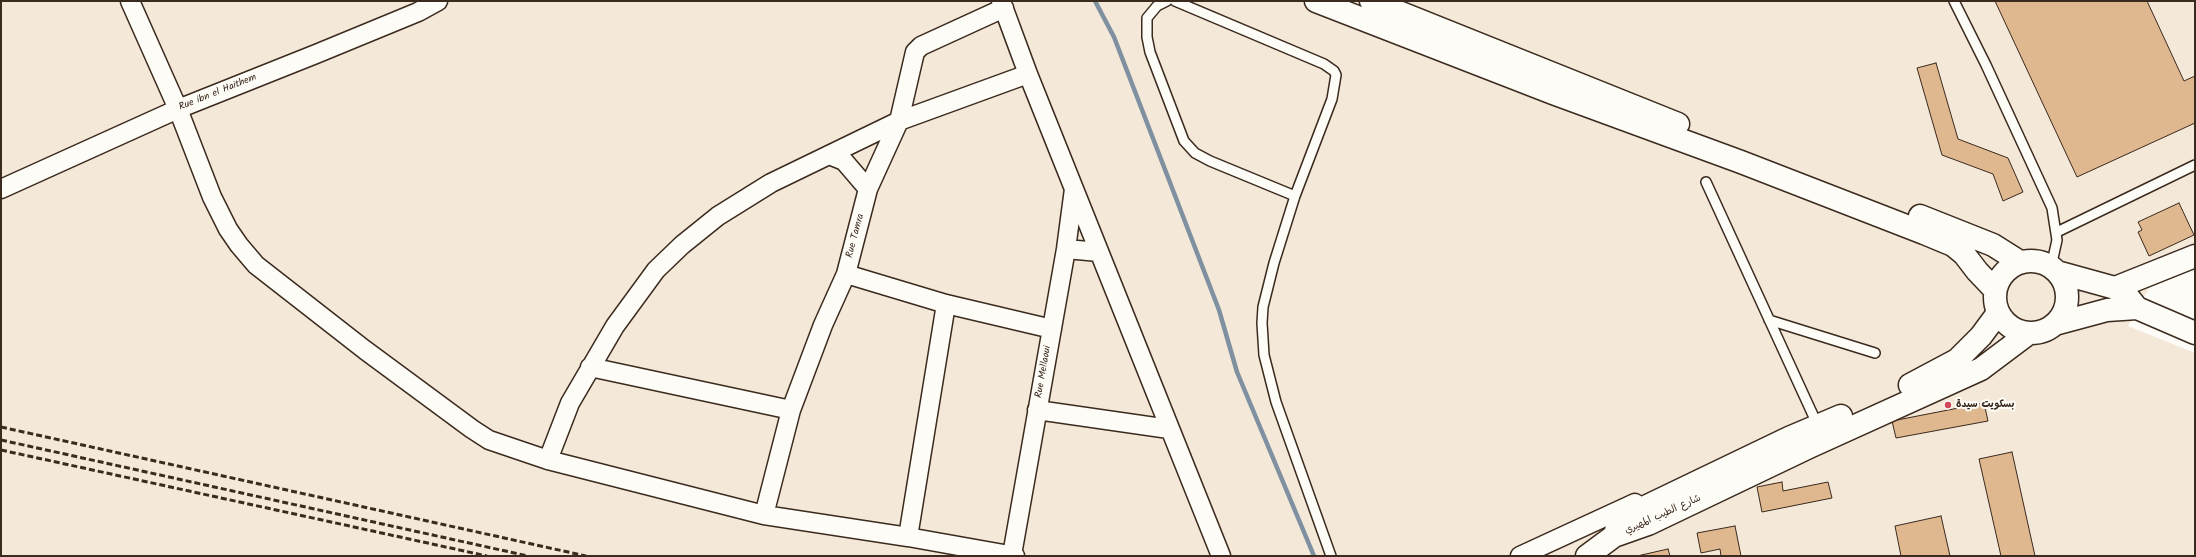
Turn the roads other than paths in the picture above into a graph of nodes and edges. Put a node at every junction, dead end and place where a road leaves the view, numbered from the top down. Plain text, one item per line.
1 (130, 1) edge
2 (438, 1) edge
3 (1167, 1) edge
4 (1175, 1) edge
5 (1316, 1) edge
6 (1371, 1) edge
7 (1954, 1) edge
8 (1002, 4) edge
9 (1028, 74) junction
10 (178, 109) junction
11 (899, 121) junction
12 (829, 155) junction
13 (2195, 166) edge
14 (1706, 182) dead end
15 (1, 188) edge
16 (1074, 188) junction
17 (868, 190) junction
18 (1295, 196) junction
19 (2057, 232) junction
20 (1066, 250) junction
21 (1099, 252) junction
22 (2195, 256) edge
23 (2020, 262) junction
24 (2054, 269) junction
25 (846, 274) junction
26 (2115, 288) junction
27 (1995, 290) junction
28 (946, 304) junction
29 (2137, 308) junction
30 (1998, 313) junction
31 (1769, 320) junction
32 (2055, 324) junction
33 (1052, 329) junction
34 (2029, 333) junction
35 (2195, 333) edge
36 (1875, 353) dead end
37 (590, 367) junction
38 (791, 410) junction
39 (1037, 410) junction
40 (1818, 426) junction
41 (1170, 429) junction
42 (548, 460) junction
43 (1662, 500) junction
44 (764, 514) junction
45 (1614, 536) junction
46 (908, 537) junction
47 (1013, 556) edge
48 (1221, 556) edge
49 (1331, 556) edge
50 (1520, 556) edge
51 (1588, 556) edge

1 - 10 street
2 - 10 street, Rue ibn el Haithem
3 - 18 lane
4 - 18 lane
5 - 27 street
6 - 23 street
7 - 19 lane
8 - 9 street
8 - 11 street, Rue Tamra
9 - 11 street
9 - 16 street
10 - 15 street, Rue ibn el Haithem
10 - 42 street
11 - 12 street
11 - 17 street, Rue Tamra
12 - 17 street
12 - 37 street
13 - 19 lane
14 - 31 lane
16 - 20 street, Rue Mellaoui
16 - 21 street
17 - 25 street, Rue Tamra
18 - 49 lane
19 - 24 lane
20 - 21 street
20 - 33 street, Rue Mellaoui
21 - 41 street
22 - 26 street
23 - 24 street
23 - 27 street
24 - 26 street
24 - 32 street
25 - 28 street
25 - 38 street, Rue Tamra
26 - 29 street
27 - 30 street
28 - 33 street
28 - 46 street
29 - 32 street
29 - 35 street
30 - 34 street
30 - 40 street, شارع الطيب المهيري
31 - 36 lane
31 - 40 lane
32 - 34 street
33 - 39 street, Rue Mellaoui
34 - 45 street, شارع الطيب المهيري
37 - 38 street
37 - 42 street
38 - 44 street, Rue Tamra
39 - 41 street
39 - 47 street, Rue Mellaoui
40 - 43 street, شارع الطيب المهيري
41 - 48 street
42 - 44 street
43 - 45 street, شارع الطيب المهيري
43 - 50 street
44 - 46 street
45 - 51 street
46 - 47 street

